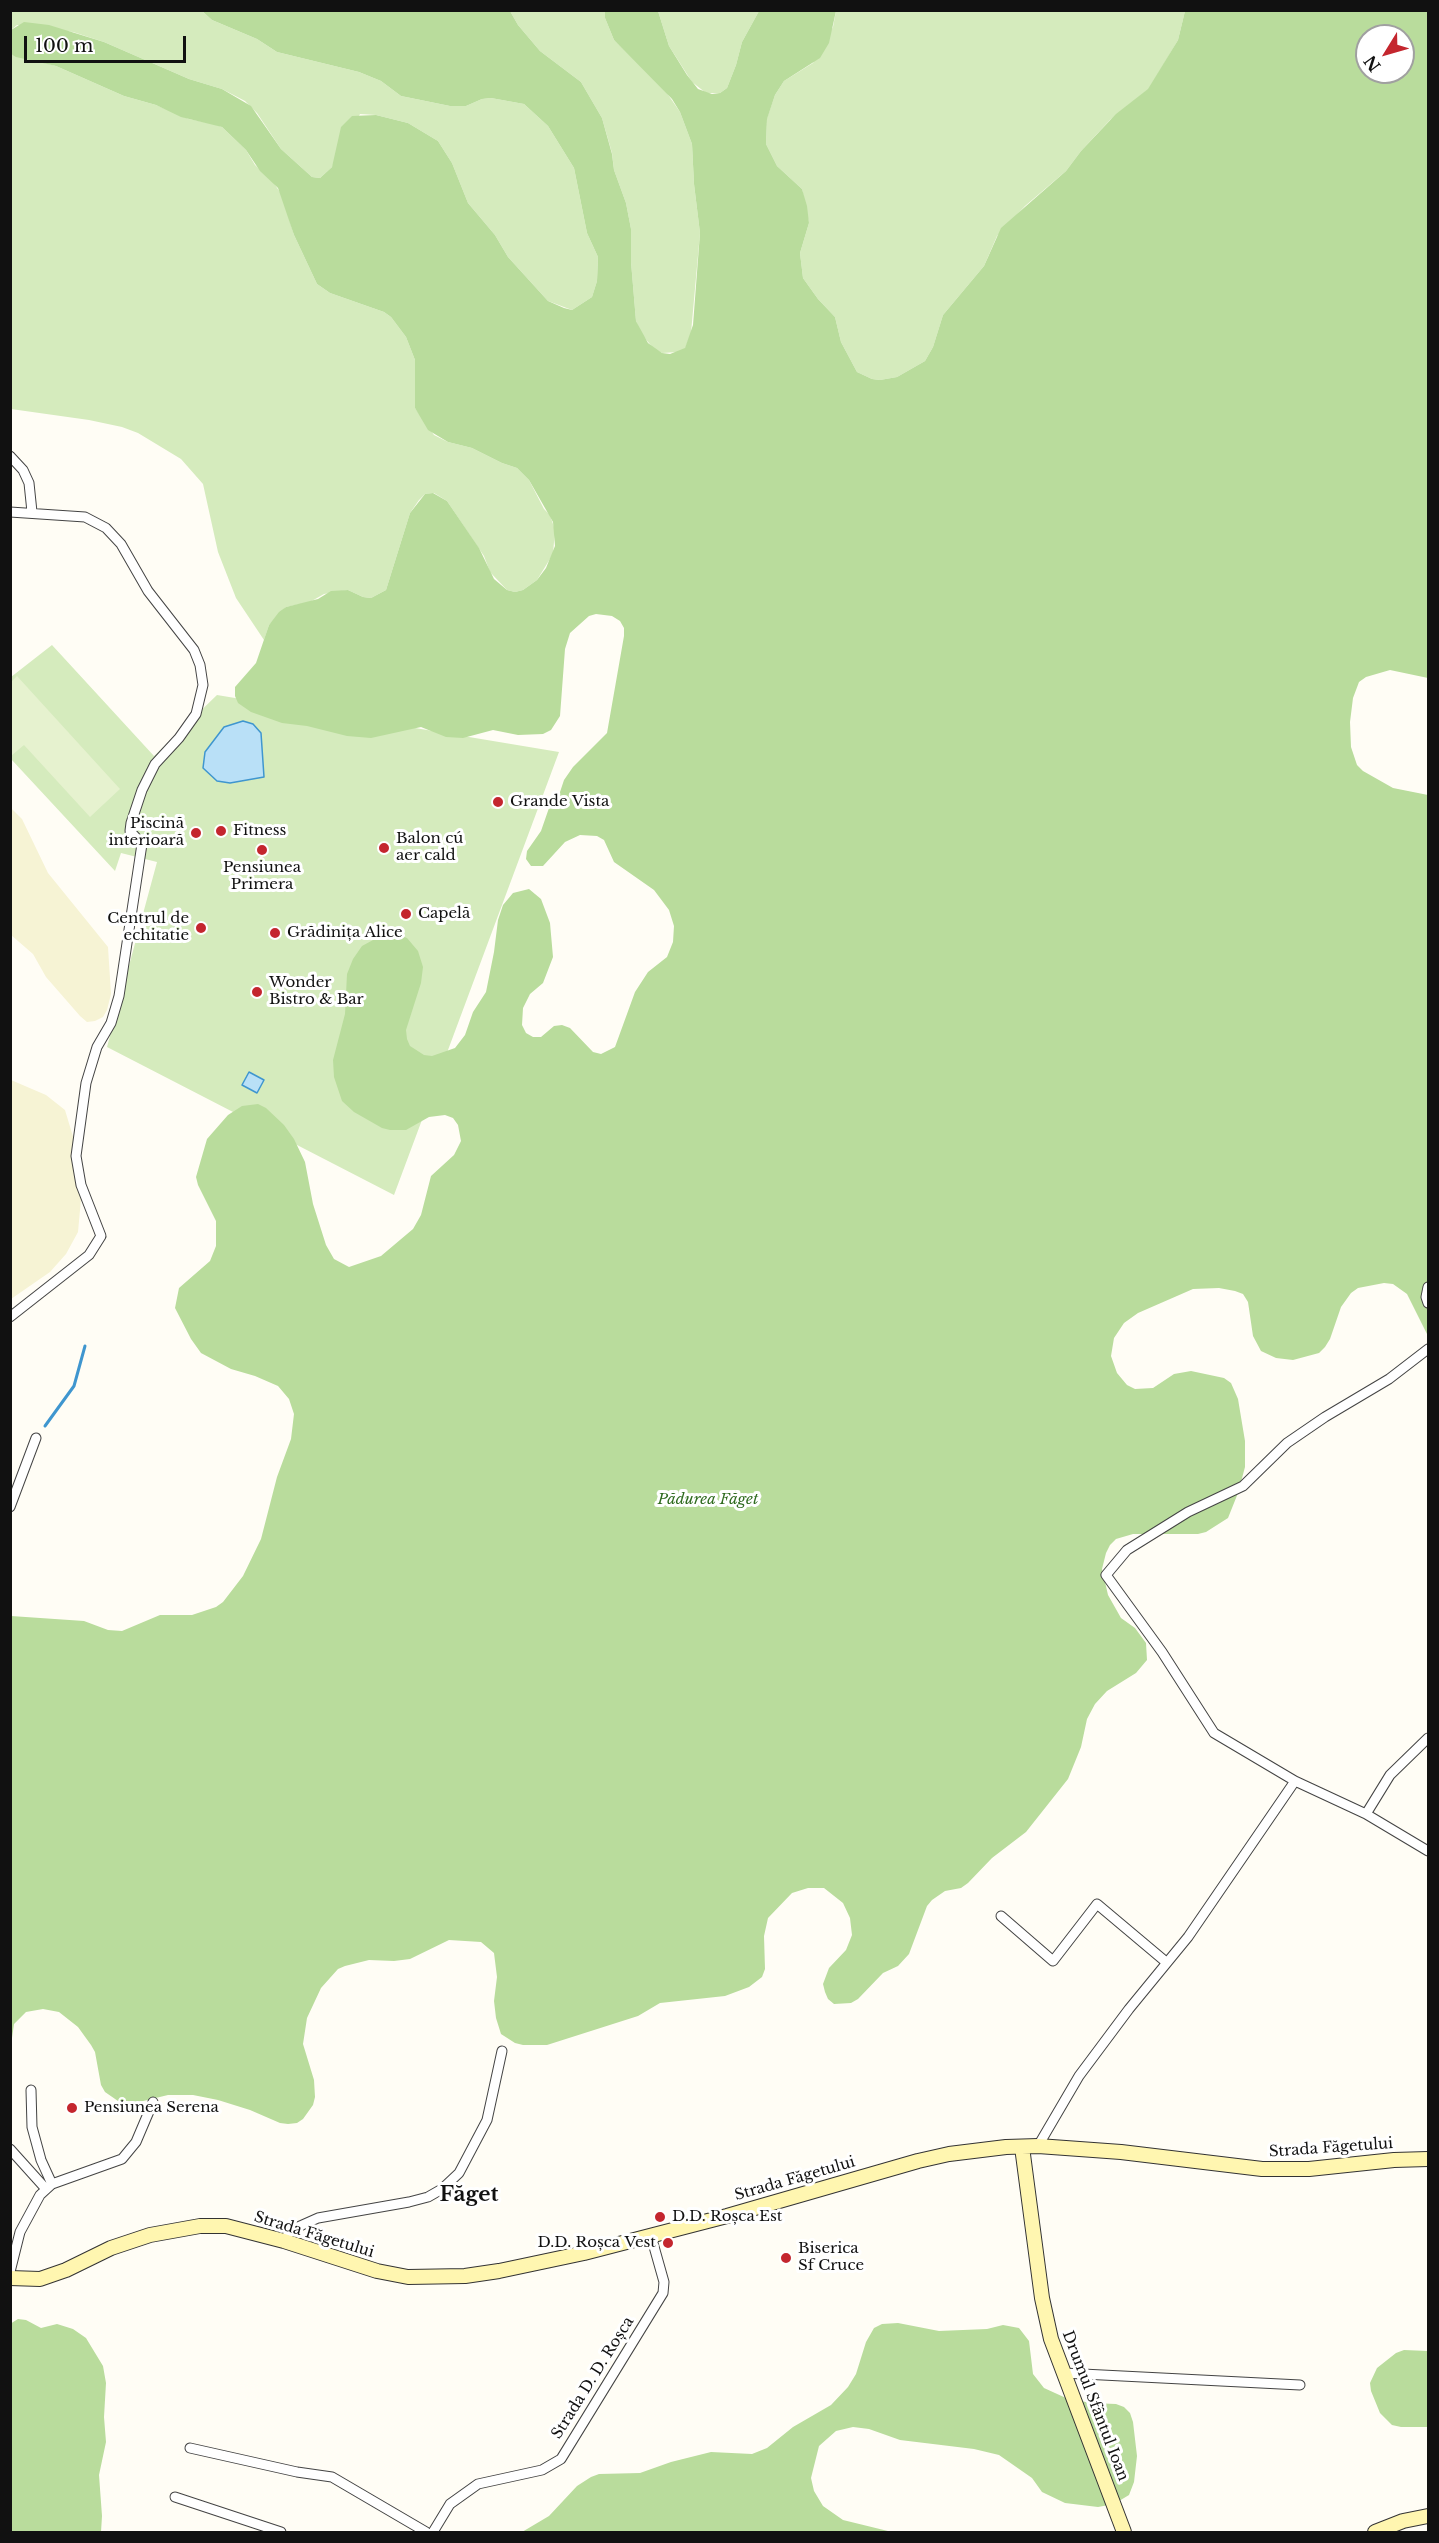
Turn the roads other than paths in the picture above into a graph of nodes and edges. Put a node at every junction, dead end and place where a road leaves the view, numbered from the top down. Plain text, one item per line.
1 (10, 456) edge
2 (10, 512) edge
3 (32, 512) junction
4 (1428, 1287) edge
5 (1428, 1303) edge
6 (10, 1317) edge
7 (1428, 1349) edge
8 (36, 1438) dead end
9 (10, 1507) edge
10 (1428, 1738) edge
11 (1295, 1781) junction
12 (1366, 1814) junction
13 (1428, 1851) edge
14 (1001, 1916) dead end
15 (1166, 1962) junction
16 (502, 2050) dead end
17 (32, 2090) dead end
18 (153, 2102) dead end
19 (1038, 2146) junction
20 (1022, 2147) junction
21 (10, 2149) edge
22 (1428, 2159) edge
23 (49, 2187) junction
24 (651, 2236) junction
25 (284, 2241) junction
26 (10, 2272) edge
27 (10, 2278) edge
28 (1063, 2373) junction
29 (1300, 2385) dead end
30 (190, 2448) dead end
31 (175, 2497) dead end
32 (1428, 2516) edge
33 (281, 2532) edge
34 (426, 2532) edge
35 (433, 2532) edge
36 (1124, 2532) edge
37 (1375, 2532) edge

1 - 3 street
2 - 3 street
3 - 6 street
4 - 5 street
7 - 11 street
8 - 9 street
10 - 12 street
11 - 12 street
11 - 15 street
12 - 13 street
14 - 15 street
15 - 19 street
16 - 25 street
17 - 23 street
18 - 23 street
19 - 20 main road, Strada Făgetului
19 - 22 main road, Strada Făgetului
20 - 24 main road, Strada Făgetului
20 - 28 main road, Drumul Sfântul Ioan
21 - 23 street
23 - 26 street
24 - 25 main road, Strada Făgetului
24 - 35 street, Strada D. D. Roșca
25 - 27 main road, Strada Făgetului
28 - 29 street
28 - 36 main road, Drumul Sfântul Ioan
30 - 34 street
31 - 33 street
32 - 37 main road

